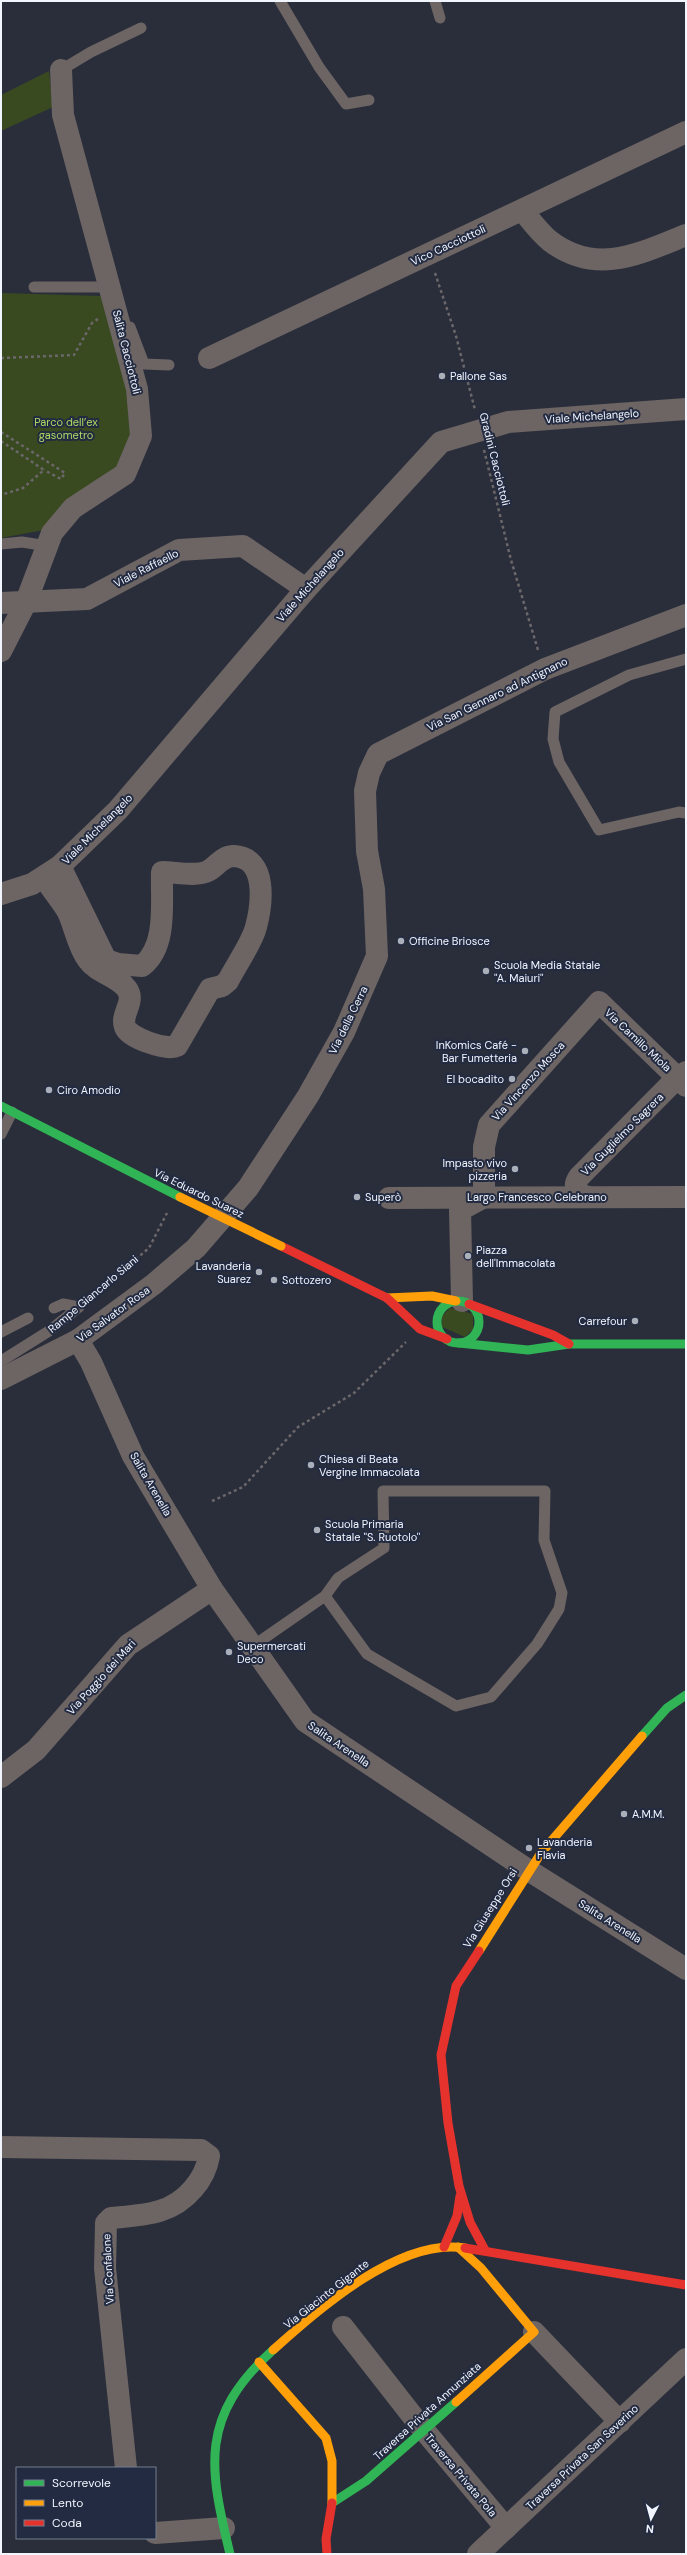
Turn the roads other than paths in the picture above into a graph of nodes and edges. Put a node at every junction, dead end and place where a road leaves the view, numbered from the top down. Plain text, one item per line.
1 (280, 1) edge
2 (435, 1) edge
3 (440, 18) dead end
4 (141, 28) dead end
5 (61, 70) joint
6 (369, 100) dead end
7 (686, 132) edge
8 (523, 211) junction
9 (686, 236) edge
10 (34, 287) dead end
11 (113, 300) junction
12 (209, 358) dead end
13 (169, 365) dead end
14 (686, 409) edge
15 (1, 544) edge
16 (47, 546) junction
17 (306, 589) junction
18 (26, 602) junction
19 (1, 603) edge
20 (686, 615) edge
21 (1, 651) edge
22 (686, 658) edge
23 (378, 754) joint
24 (686, 813) edge
25 (52, 871) junction
26 (1, 894) edge
27 (598, 1002) joint
28 (683, 1078) edge
29 (1, 1107) edge
30 (12, 1112) junction
31 (1, 1134) edge
32 (484, 1197) junction
33 (589, 1197) junction
34 (686, 1197) edge
35 (389, 1198) dead end
36 (196, 1248) joint
37 (387, 1298) junction
38 (462, 1302) junction
39 (54, 1308) dead end
40 (28, 1318) dead end
41 (1, 1332) edge
42 (447, 1339) junction
43 (78, 1340) junction
44 (459, 1343) junction
45 (569, 1344) junction
46 (686, 1344) edge
47 (1, 1361) edge
48 (1, 1379) edge
49 (212, 1589) junction
50 (325, 1596) junction
51 (253, 1646) junction
52 (686, 1695) edge
53 (1, 1777) edge
54 (528, 1870) junction
55 (686, 1969) edge
56 (1, 2148) edge
57 (459, 2186) junction
58 (458, 2247) junction
59 (444, 2248) junction
60 (485, 2250) junction
61 (514, 2256) junction
62 (508, 2266) dead end
63 (504, 2278) dead end
64 (686, 2286) edge
65 (502, 2292) junction
66 (343, 2327) dead end
67 (534, 2332) junction
68 (686, 2359) edge
69 (259, 2362) junction
70 (620, 2422) junction
71 (423, 2429) junction
72 (332, 2465) junction
73 (126, 2467) edge
74 (366, 2481) junction
75 (332, 2503) junction
76 (224, 2528) junction
77 (506, 2528) junction
78 (156, 2533) edge
79 (230, 2554) edge
80 (327, 2554) edge
81 (478, 2554) edge

1 - 6 lane
2 - 3 lane
4 - 5 lane, Salita Cacciottoli
5 - 11 street, Salita Cacciottoli
7 - 8 street, Vico Cacciottoli
8 - 9 street
8 - 12 street, Vico Cacciottoli
10 - 11 lane
11 - 13 lane
11 - 16 street, Salita Cacciottoli
14 - 17 street, Viale Michelangelo
15 - 16 lane
16 - 18 street, Salita Cacciottoli
17 - 18 street, Viale Raffaello
17 - 25 street, Viale Michelangelo
18 - 19 street, Viale Raffaello
18 - 21 street, Salita Cacciottoli
20 - 23 street, Via San Gennaro ad Antignano
22 - 24 lane
23 - 36 street, Via della Cerra
25 - 25 street
25 - 26 street, Viale Michelangelo
27 - 28 street, Via Camillo Miola
27 - 32 street, Via Vincenzo Mosca
28 - 33 street, Via Guglielmo Sagrera
29 - 30 main road, Via Eduardo Suarez
30 - 31 lane
30 - 37 main road, Via Eduardo Suarez, bridge
32 - 33 street, Largo Francesco Celebrano
32 - 35 street, Largo Francesco Celebrano
32 - 38 street
33 - 34 street, Largo Francesco Celebrano
36 - 43 street, Via Salvator Rosa
37 - 38 main road
37 - 42 main road
38 - 42 main road
38 - 44 main road
38 - 45 main road
39 - 47 lane, Rampe Giancarlo Siani
40 - 41 lane
42 - 44 main road
43 - 48 street, Via Salvator Rosa
43 - 49 street, Salita Arenella
44 - 45 main road
45 - 46 main road
49 - 51 street, Salita Arenella
49 - 53 street, Via Poggio dei Mari
50 - 50 lane
50 - 51 lane
51 - 54 street, Salita Arenella
52 - 54 main road, Via Giuseppe Orsi
54 - 55 street, Salita Arenella
54 - 57 main road, Via Giuseppe Orsi
56 - 73 street, Via Confalone
57 - 59 main road, Via Giuseppe Orsi
57 - 60 main road, Via Giuseppe Orsi
58 - 59 main road, Via Giacinto Gigante
58 - 60 main road, Via Giacinto Gigante
58 - 65 main road
59 - 69 main road, Via Giacinto Gigante
60 - 61 main road, Via Giacinto Gigante
61 - 62 main road
61 - 64 main road, Via Giacinto Gigante
63 - 65 main road
65 - 67 main road
66 - 71 street, Traversa Privata Pola
67 - 70 street
67 - 71 main road, Traversa Privata Annunziata
68 - 70 street, Traversa Privata San Severino
69 - 72 main road
69 - 76 main road, Via Giacinto Gigante
70 - 77 street, Traversa Privata San Severino
71 - 74 main road, Traversa Privata Annunziata
71 - 77 street, Traversa Privata Pola
72 - 74 main road
72 - 75 main road
74 - 75 main road, Traversa Privata Annunziata
75 - 80 main road
76 - 78 street
76 - 79 main road, Via Giacinto Gigante
77 - 81 street, Traversa Privata San Severino

